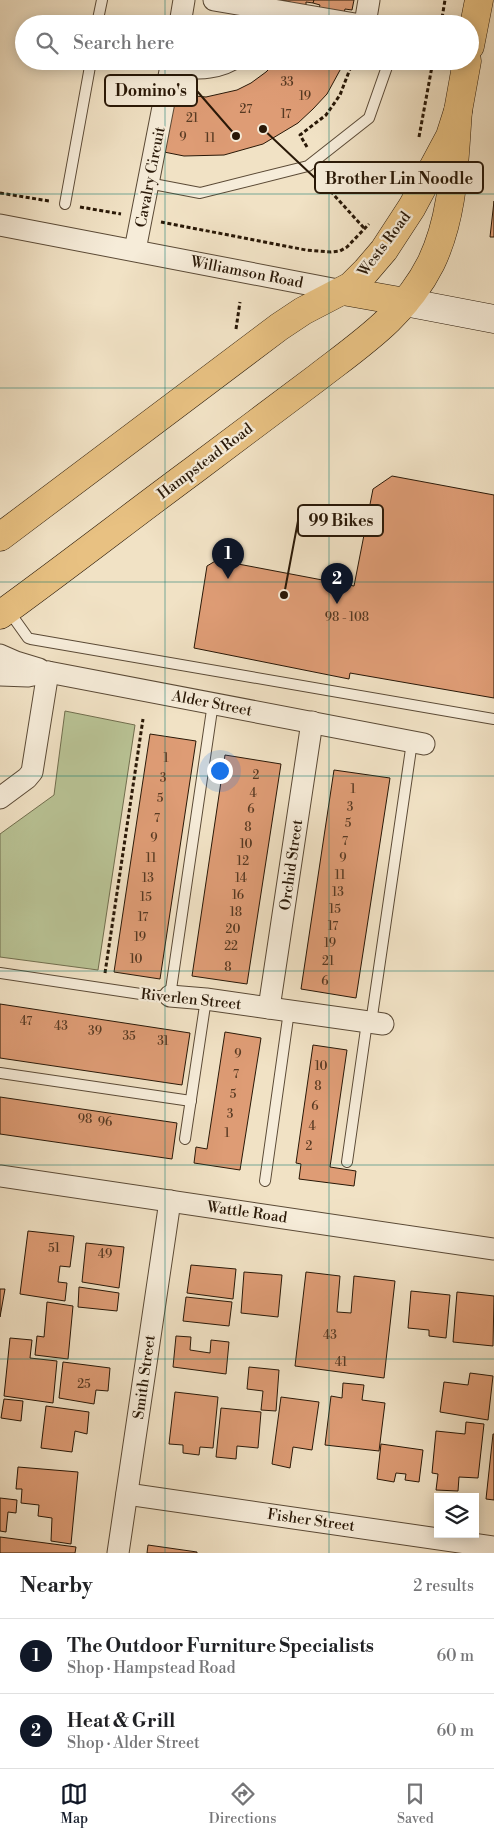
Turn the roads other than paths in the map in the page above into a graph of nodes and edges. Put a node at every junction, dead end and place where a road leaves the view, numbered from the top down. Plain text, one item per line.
1 (102, 0) edge
2 (184, 0) edge
3 (214, 0) edge
4 (370, 0) edge
5 (480, 0) edge
6 (99, 15) edge
7 (182, 15) edge
8 (268, 15) edge
9 (367, 15) edge
10 (477, 15) edge
11 (89, 70) edge
12 (170, 70) edge
13 (182, 70) edge
14 (220, 70) edge
15 (386, 70) edge
16 (465, 70) edge
17 (458, 111) junction
18 (148, 184) junction
19 (65, 204) road end
20 (0, 225) edge
21 (136, 250) junction
22 (343, 291) junction
23 (405, 302) junction
24 (494, 319) edge
25 (0, 537) edge
26 (4, 612) edge
27 (0, 655) edge
28 (48, 672) junction
29 (0, 675) edge
30 (213, 703) junction
31 (494, 719) edge
32 (312, 722) junction
33 (418, 743) joint
34 (0, 798) edge
35 (0, 973) edge
36 (170, 996) junction
37 (206, 999) junction
38 (279, 1010) junction
39 (374, 1023) junction
40 (0, 1074) edge
41 (190, 1101) junction
42 (185, 1139) dead end
43 (347, 1162) dead end
44 (0, 1176) edge
45 (264, 1181) dead end
46 (170, 1201) junction
47 (494, 1249) edge
48 (127, 1494) junction
49 (494, 1547) edge
50 (118, 1553) edge

1 - 6 lane
2 - 7 street
3 - 8 street
4 - 9 street
5 - 10 main road
11 - 19 lane
12 - 18 street, Cavalry Circuit
13 - 14 lane, Cavalry Circuit
15 - 18 lane
16 - 17 main road, Wests Road
17 - 22 main road, Wests Road
17 - 23 main road, Wests Road
18 - 21 street, Cavalry Circuit
20 - 21 street, Williamson Road
21 - 22 street, Williamson Road
22 - 23 main road, Williamson Road
22 - 25 main road
23 - 24 street, Williamson Road
23 - 26 main road, Hampstead Road
26 - 31 lane
27 - 28 street
28 - 29 street, Alder Street
28 - 30 street, Alder Street
28 - 34 street
30 - 32 street, Alder Street
30 - 36 lane
32 - 33 street, Alder Street
32 - 38 street, Orchid Street
33 - 39 lane
35 - 36 lane, Riverlen Street
36 - 37 street, Riverlen Street
37 - 38 street, Riverlen Street
37 - 41 lane
38 - 39 street, Riverlen Street
38 - 45 lane
39 - 43 lane
40 - 41 lane
41 - 42 lane
44 - 46 street, Wattle Road
46 - 47 street, Wattle Road
46 - 48 street, Smith Street
48 - 49 street, Fisher Street
48 - 50 street, Smith Street

